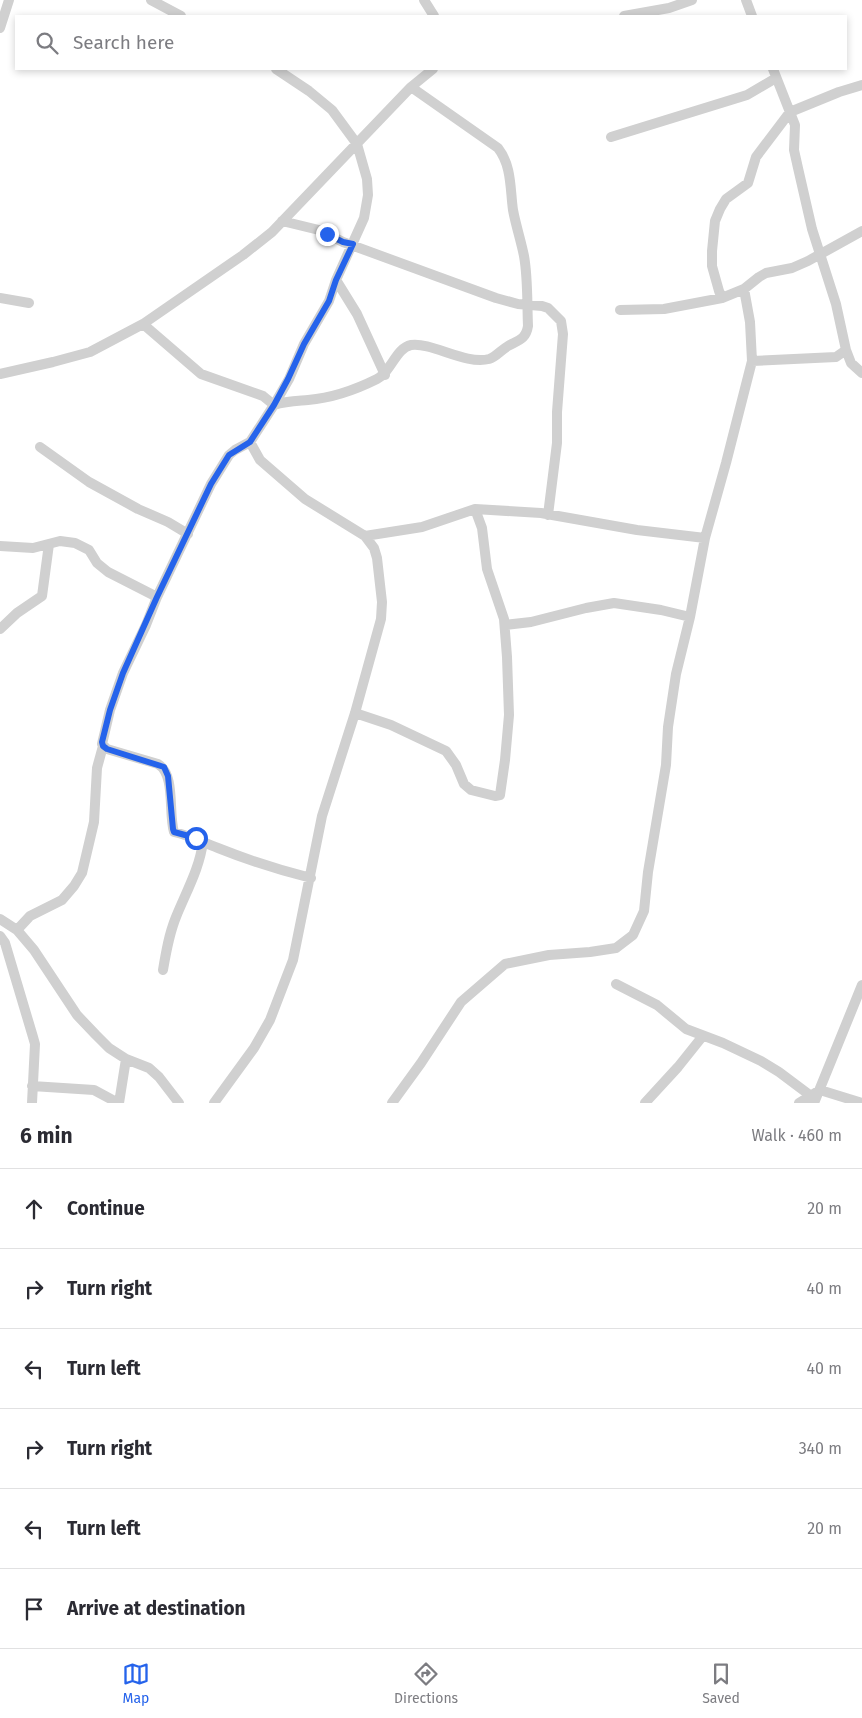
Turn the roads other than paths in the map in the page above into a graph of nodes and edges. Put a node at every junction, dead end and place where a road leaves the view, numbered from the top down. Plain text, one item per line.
1 (8, 0) edge
2 (151, 0) edge
3 (424, 0) edge
4 (692, 0) edge
5 (746, 0) edge
6 (178, 15) edge
7 (433, 15) edge
8 (630, 15) edge
9 (752, 15) edge
10 (0, 28) edge
11 (278, 70) edge
12 (432, 70) edge
13 (774, 73) edge
14 (862, 85) edge
15 (411, 87) junction
16 (790, 112) junction
17 (611, 137) dead end
18 (357, 144) junction
19 (282, 221) junction
20 (862, 231) edge
21 (353, 244) junction
22 (820, 252) junction
23 (336, 280) junction
24 (744, 289) junction
25 (0, 298) edge
26 (722, 298) junction
27 (29, 303) dead end
28 (527, 305) junction
29 (620, 310) dead end
30 (143, 324) junction
31 (846, 350) junction
32 (752, 361) junction
33 (862, 373) edge
34 (0, 374) edge
35 (385, 375) junction
36 (274, 405) junction
37 (250, 442) junction
38 (40, 447) dead end
39 (475, 509) junction
40 (548, 515) junction
41 (188, 534) junction
42 (364, 536) junction
43 (705, 538) junction
44 (48, 544) junction
45 (0, 546) edge
46 (157, 597) junction
47 (690, 617) junction
48 (505, 625) junction
49 (0, 629) edge
50 (354, 714) junction
51 (103, 746) junction
52 (204, 841) junction
53 (310, 878) junction
54 (0, 918) edge
55 (17, 930) junction
56 (0, 936) edge
57 (163, 970) dead end
58 (616, 984) dead end
59 (862, 985) edge
60 (702, 1036) junction
61 (126, 1059) junction
62 (32, 1086) junction
63 (815, 1096) edge
64 (32, 1103) edge
65 (119, 1103) edge
66 (179, 1103) edge
67 (214, 1103) edge
68 (392, 1103) edge
69 (645, 1103) edge
70 (799, 1103) edge
71 (862, 1103) edge

1 - 10 street
2 - 6 street
3 - 7 street
4 - 8 street
5 - 9 street
11 - 18 street
12 - 15 street
13 - 16 street
13 - 17 street
14 - 16 street
15 - 18 street
15 - 28 street
16 - 22 street
16 - 26 street
18 - 19 street
18 - 21 street
19 - 21 street
19 - 30 street
20 - 22 street
21 - 23 street
21 - 28 street
22 - 24 street
22 - 31 street
23 - 35 street
23 - 36 street
24 - 26 street
24 - 32 street
25 - 27 street
26 - 29 street
28 - 35 street
28 - 40 street
30 - 34 street
30 - 36 street
31 - 32 street
31 - 33 street
32 - 43 street
35 - 36 street
36 - 37 street
37 - 41 street
37 - 42 street
38 - 41 street
39 - 40 street
39 - 42 street
39 - 48 street
40 - 43 street
41 - 46 street
42 - 50 street
43 - 47 street
44 - 45 street
44 - 46 street
44 - 49 street
46 - 51 street
47 - 48 street
47 - 68 street
48 - 50 street
50 - 53 street
51 - 52 street
51 - 55 street
52 - 53 street
52 - 57 street
53 - 67 street
54 - 55 street
55 - 61 street
56 - 62 street
58 - 60 street
59 - 63 street
60 - 63 street
60 - 69 street
61 - 65 street
61 - 66 street
62 - 64 street
62 - 65 street
63 - 70 street
63 - 71 street

